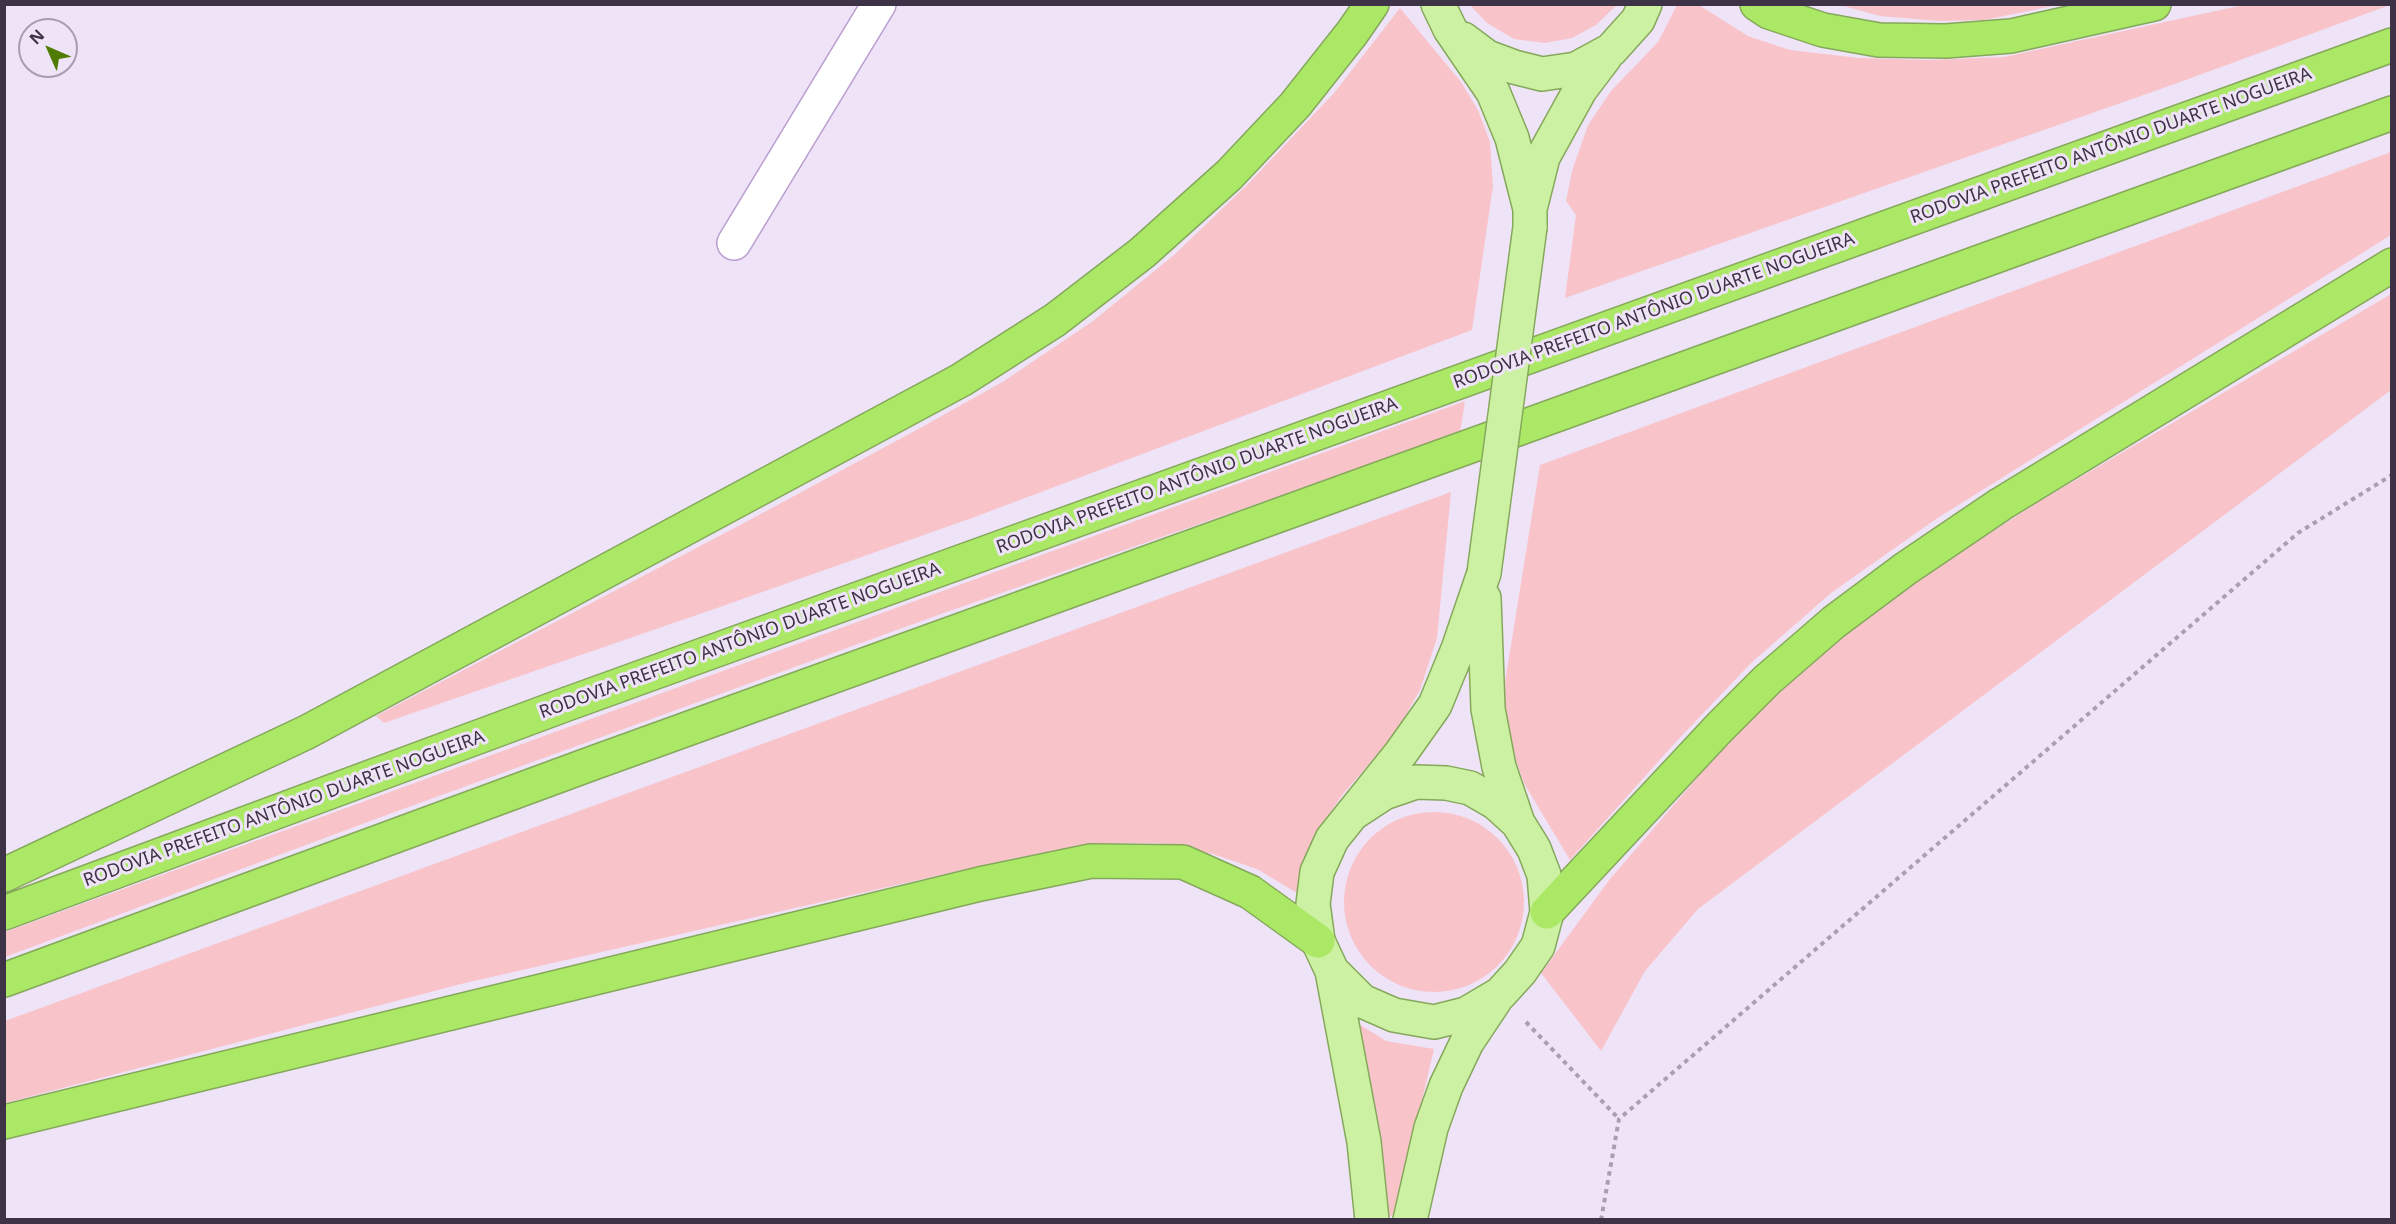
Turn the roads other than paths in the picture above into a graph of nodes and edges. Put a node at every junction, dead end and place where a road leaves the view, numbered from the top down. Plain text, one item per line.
1 (879, 4) edge
2 (1372, 4) edge
3 (1645, 4) edge
4 (1757, 4) edge
5 (2154, 4) edge
6 (1444, 17) edge
7 (2391, 45) edge
8 (1611, 50) junction
9 (2391, 113) edge
10 (1530, 218) junction
11 (734, 243) dead end
12 (2391, 265) edge
13 (1484, 573) junction
14 (1355, 812) junction
15 (1518, 823) junction
16 (4, 875) edge
17 (1547, 912) junction
18 (4, 913) edge
19 (1318, 941) junction
20 (1332, 971) junction
21 (4, 980) edge
22 (1500, 994) junction
23 (4, 1122) edge
24 (1372, 1220) edge
25 (1410, 1220) edge

1 - 11 street
2 - 16 highway
3 - 8 main road
4 - 5 highway
6 - 8 main road
6 - 10 main road
7 - 18 highway, RODOVIA PREFEITO ANTÔNIO DUARTE NOGUEIRA
8 - 10 main road
9 - 21 highway
10 - 13 main road, bridge
12 - 17 highway
13 - 14 main road
13 - 15 main road
14 - 15 main road
14 - 19 main road
15 - 17 main road
17 - 22 main road
19 - 20 main road
19 - 23 highway
20 - 22 main road
20 - 24 main road
22 - 25 main road

